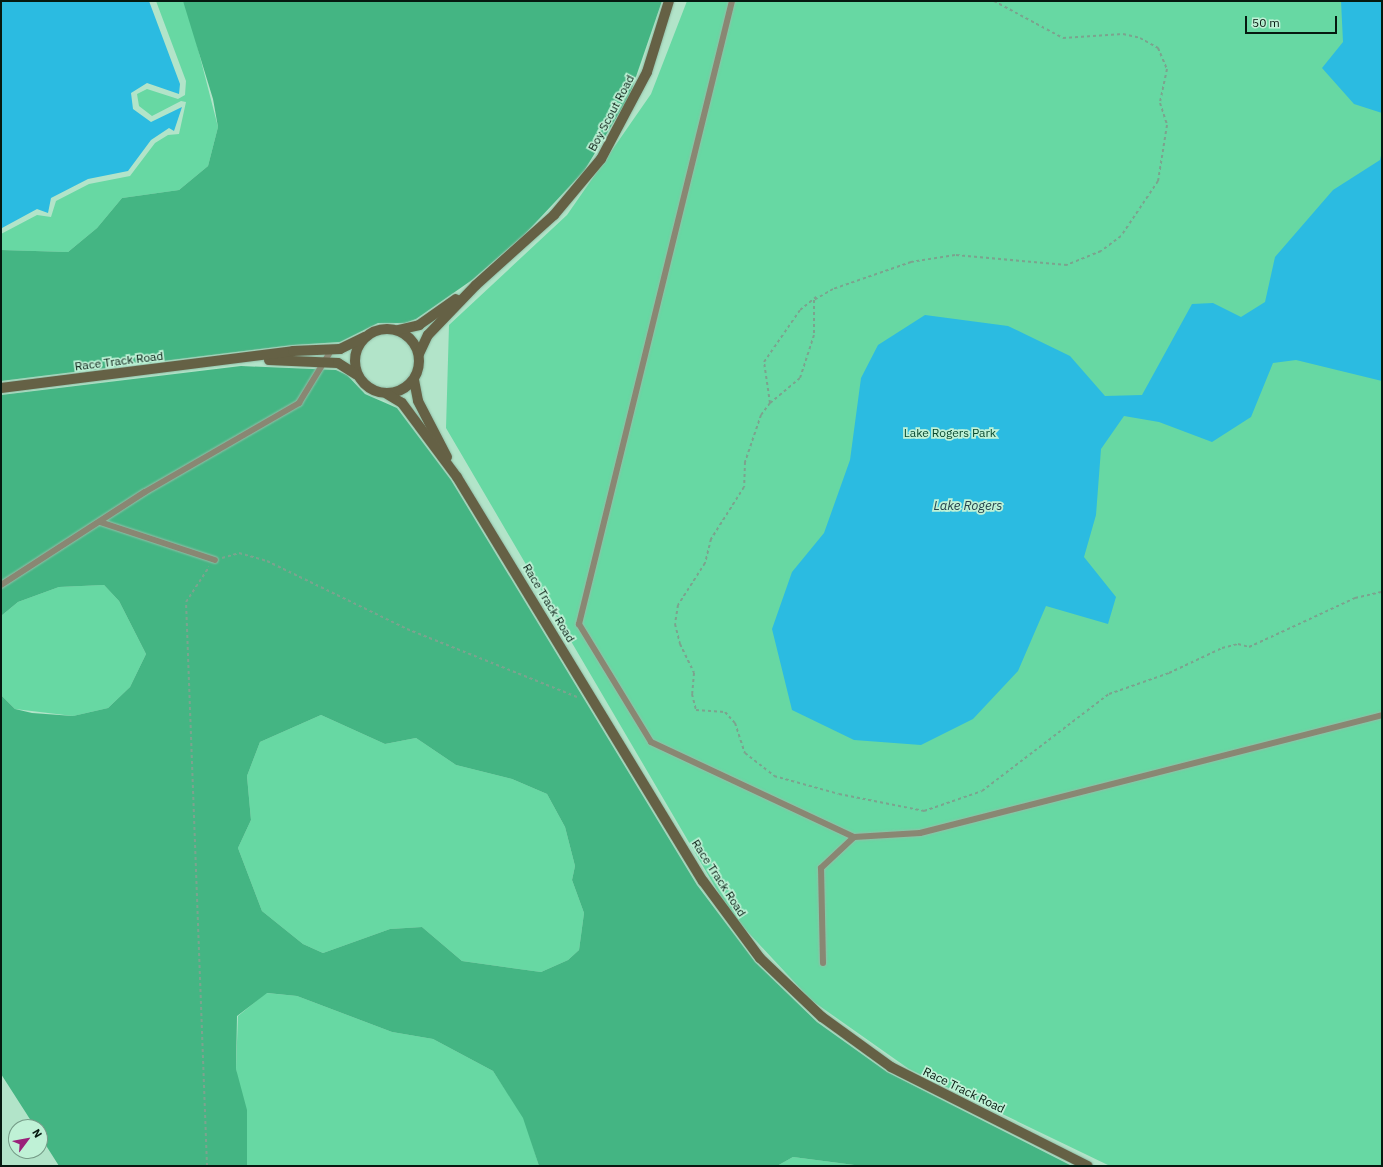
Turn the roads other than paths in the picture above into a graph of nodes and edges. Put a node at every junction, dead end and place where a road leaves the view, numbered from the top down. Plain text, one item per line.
1 (669, 1) edge
2 (732, 1) edge
3 (476, 285) junction
4 (398, 330) junction
5 (365, 338) junction
6 (332, 349) junction
7 (419, 354) junction
8 (241, 359) junction
9 (326, 361) junction
10 (358, 375) junction
11 (414, 380) junction
12 (1, 388) edge
13 (386, 394) junction
14 (457, 477) junction
15 (100, 522) junction
16 (215, 560) road end
17 (1, 585) edge
18 (1382, 715) edge
19 (854, 837) junction
20 (823, 963) dead end
21 (1088, 1166) edge

1 - 3 main road, Boy Scout Road
2 - 19 lane
3 - 4 main road, Boy Scout Road
3 - 7 main road, Boy Scout Road
4 - 5 main road
4 - 7 main road
5 - 6 main road, Race Track Road
5 - 10 main road
6 - 8 main road, Race Track Road
6 - 9 lane
7 - 11 main road
8 - 9 main road, Race Track Road
8 - 12 main road, Race Track Road
9 - 10 main road, Race Track Road
9 - 15 lane
10 - 13 main road
11 - 13 main road
11 - 14 main road, Race Track Road
13 - 14 main road, Race Track Road
14 - 21 main road, Race Track Road
15 - 16 lane
15 - 17 lane
18 - 19 lane
19 - 20 lane

